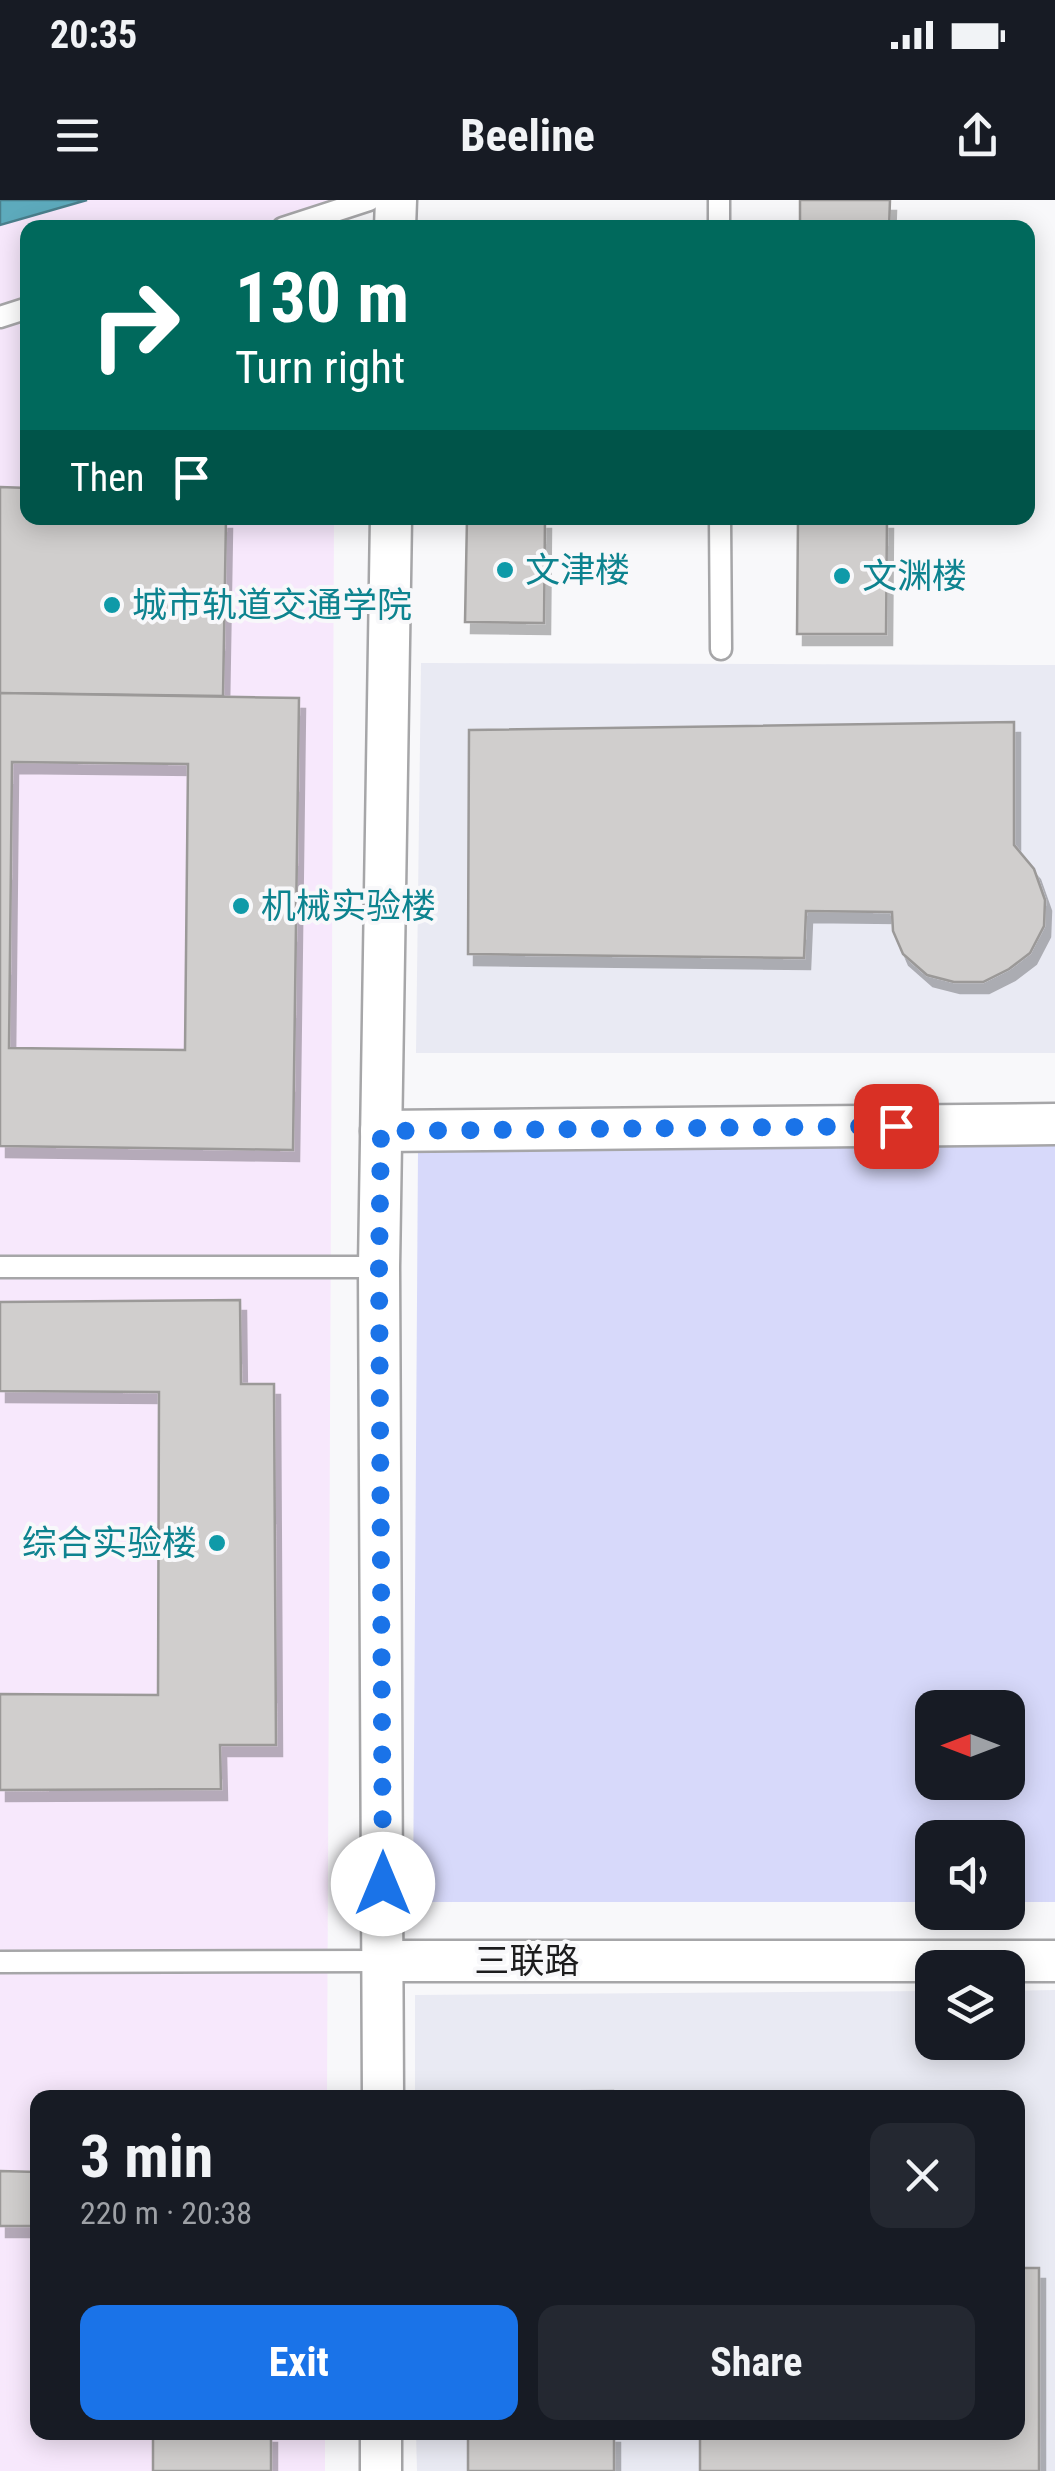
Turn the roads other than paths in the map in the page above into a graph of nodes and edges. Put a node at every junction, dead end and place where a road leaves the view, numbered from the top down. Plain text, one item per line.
1 (369, 200) edge
2 (308, 220) edge
3 (391, 525) edge
4 (720, 525) edge
5 (721, 649) dead end
6 (1055, 1124) edge
7 (381, 1131) junction
8 (0, 1267) edge
9 (379, 1268) junction
10 (384, 1961) junction
11 (1055, 1961) edge
12 (0, 1962) edge
13 (383, 2090) edge
14 (381, 2440) edge
15 (380, 2471) edge

1 - 2 lane
3 - 7 street
4 - 5 lane
6 - 7 street
7 - 9 street
8 - 9 lane
9 - 10 street
10 - 11 street, 三联路
10 - 12 lane, 三联路
10 - 13 street
14 - 15 street

